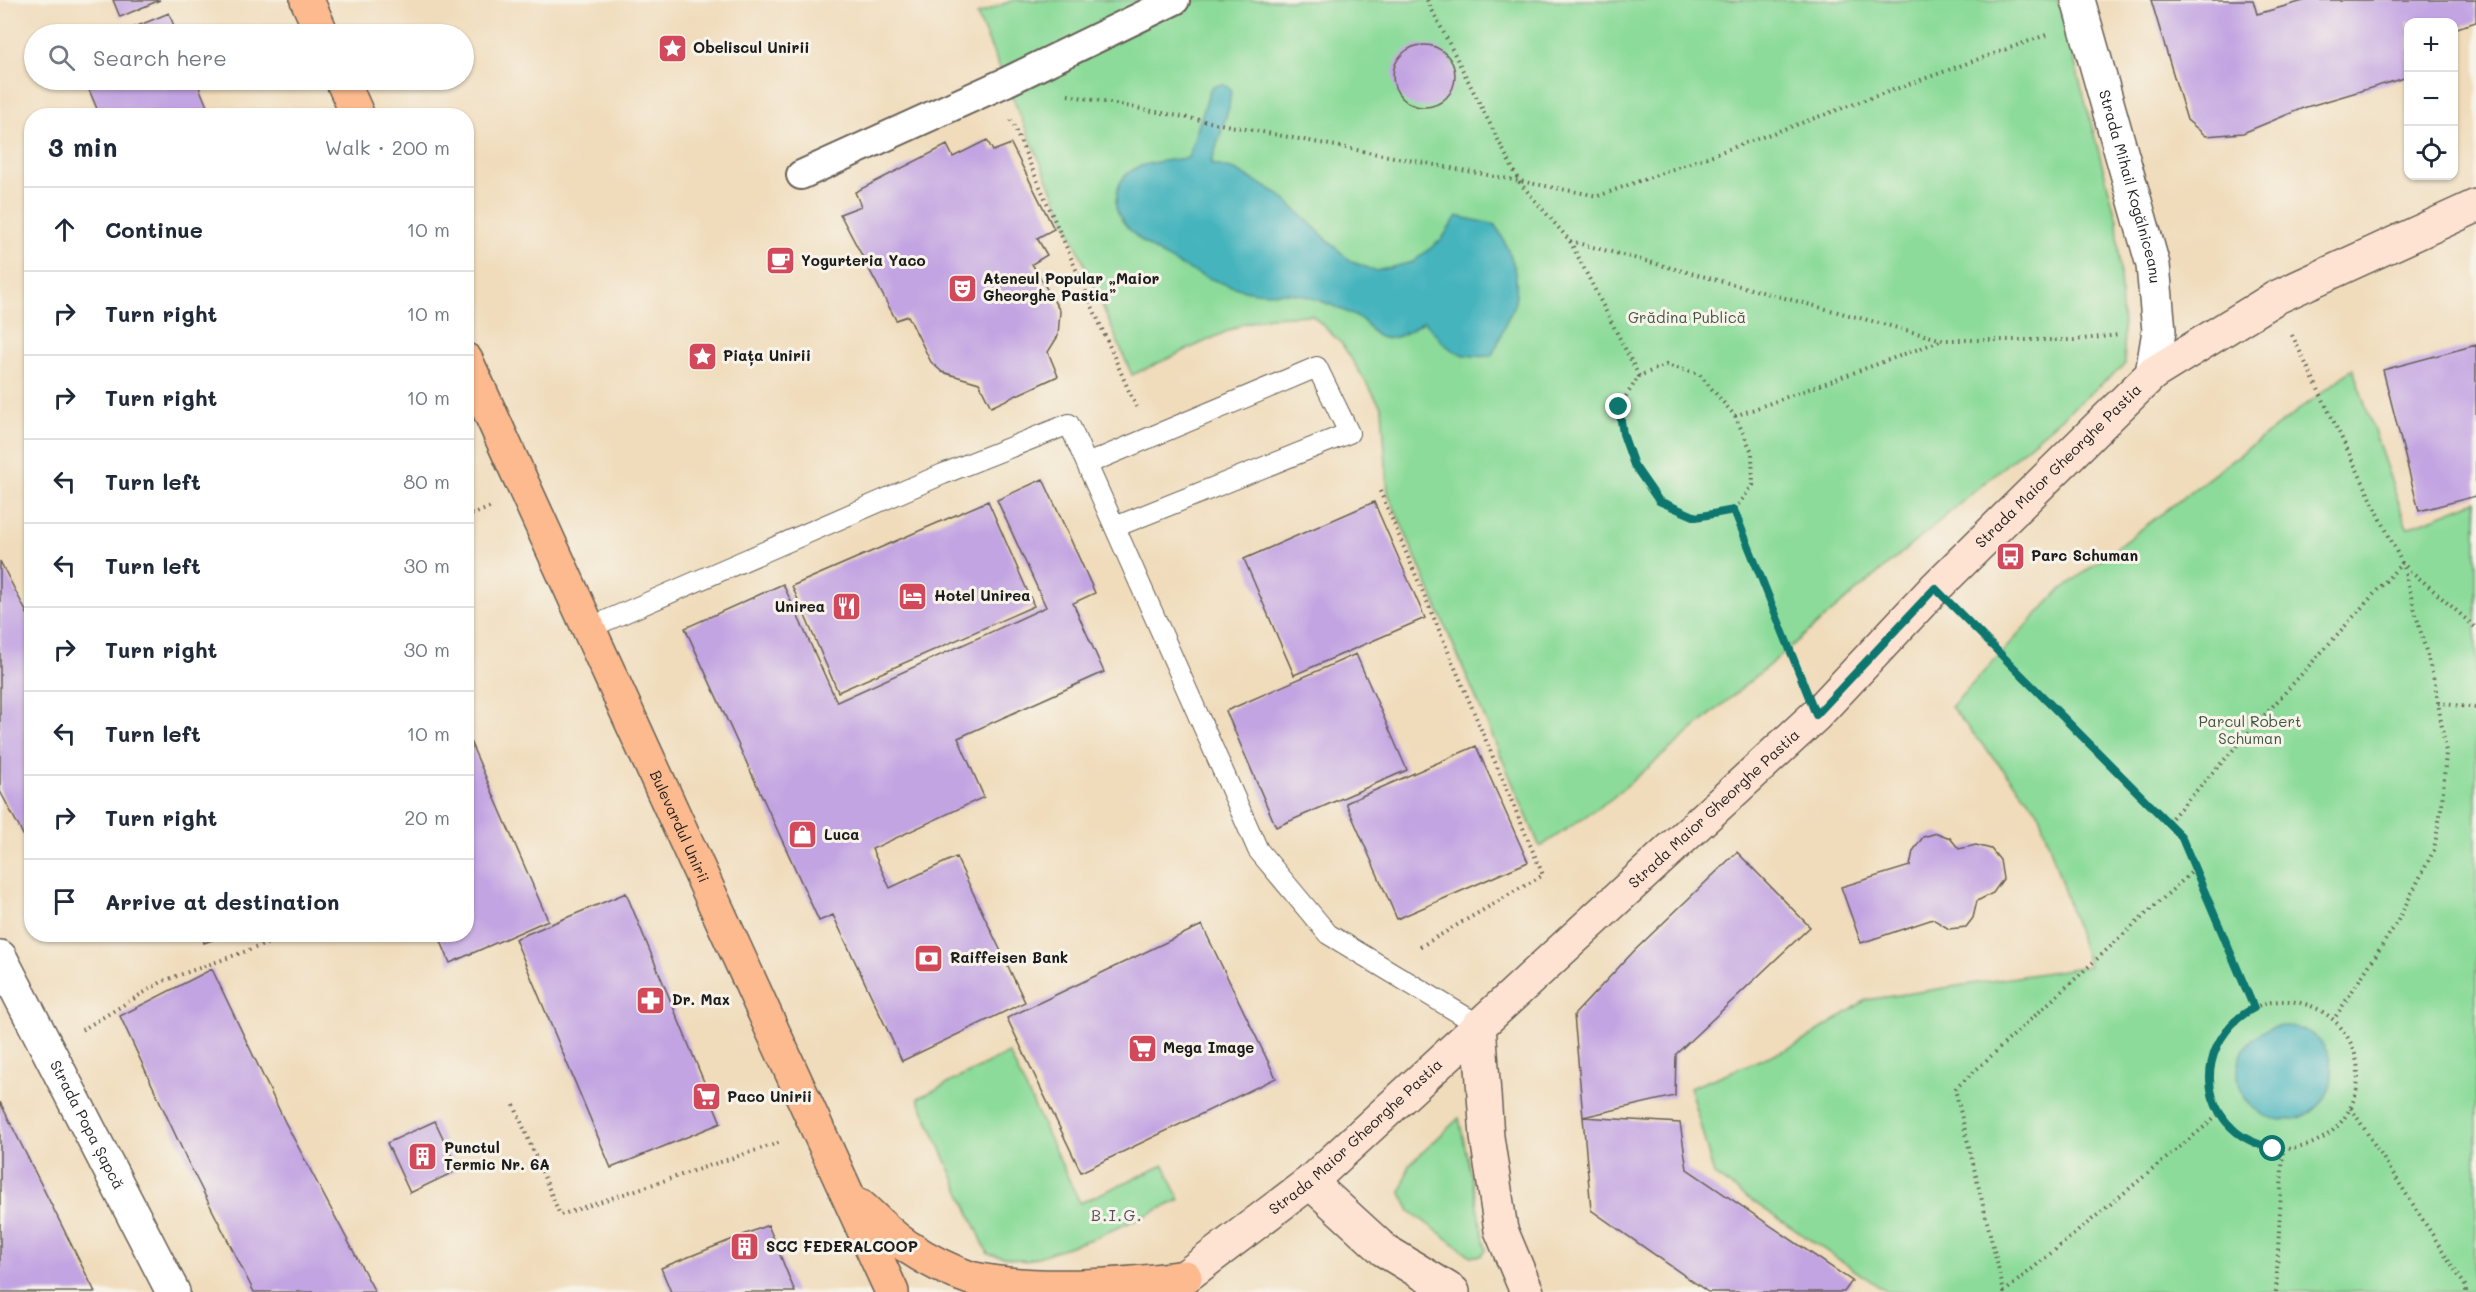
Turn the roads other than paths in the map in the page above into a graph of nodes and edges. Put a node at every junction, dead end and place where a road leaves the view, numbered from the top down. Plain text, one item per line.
1 (307, 0) edge
2 (1174, 0) edge
3 (2081, 11) edge
4 (318, 24) edge
5 (346, 90) edge
6 (354, 108) edge
7 (801, 175) dead end
8 (2476, 206) edge
9 (2152, 374) junction
10 (474, 378) edge
11 (1087, 464) junction
12 (1115, 527) junction
13 (587, 629) junction
14 (0, 957) edge
15 (1479, 1025) junction
16 (1310, 1182) junction
17 (851, 1198) junction
18 (1176, 1287) edge
19 (173, 1292) edge
20 (892, 1292) edge
21 (1453, 1292) edge
22 (1527, 1292) edge

1 - 4 main road
2 - 7 street
3 - 9 street, Strada Mihail Kogălniceanu
5 - 6 main road
8 - 9 main road, Strada Maior Gheorghe Pastia
9 - 15 main road, Strada Maior Gheorghe Pastia
10 - 13 main road, Bulevardul Unirii
11 - 12 lane
11 - 12 lane
11 - 13 lane
12 - 15 lane
13 - 17 main road, Bulevardul Unirii
14 - 19 street, Strada Popa Șapcă
15 - 16 main road, Strada Maior Gheorghe Pastia
15 - 22 main road
16 - 18 main road, Strada Maior Gheorghe Pastia
16 - 21 main road
17 - 18 main road
17 - 20 main road, Bulevardul Unirii

